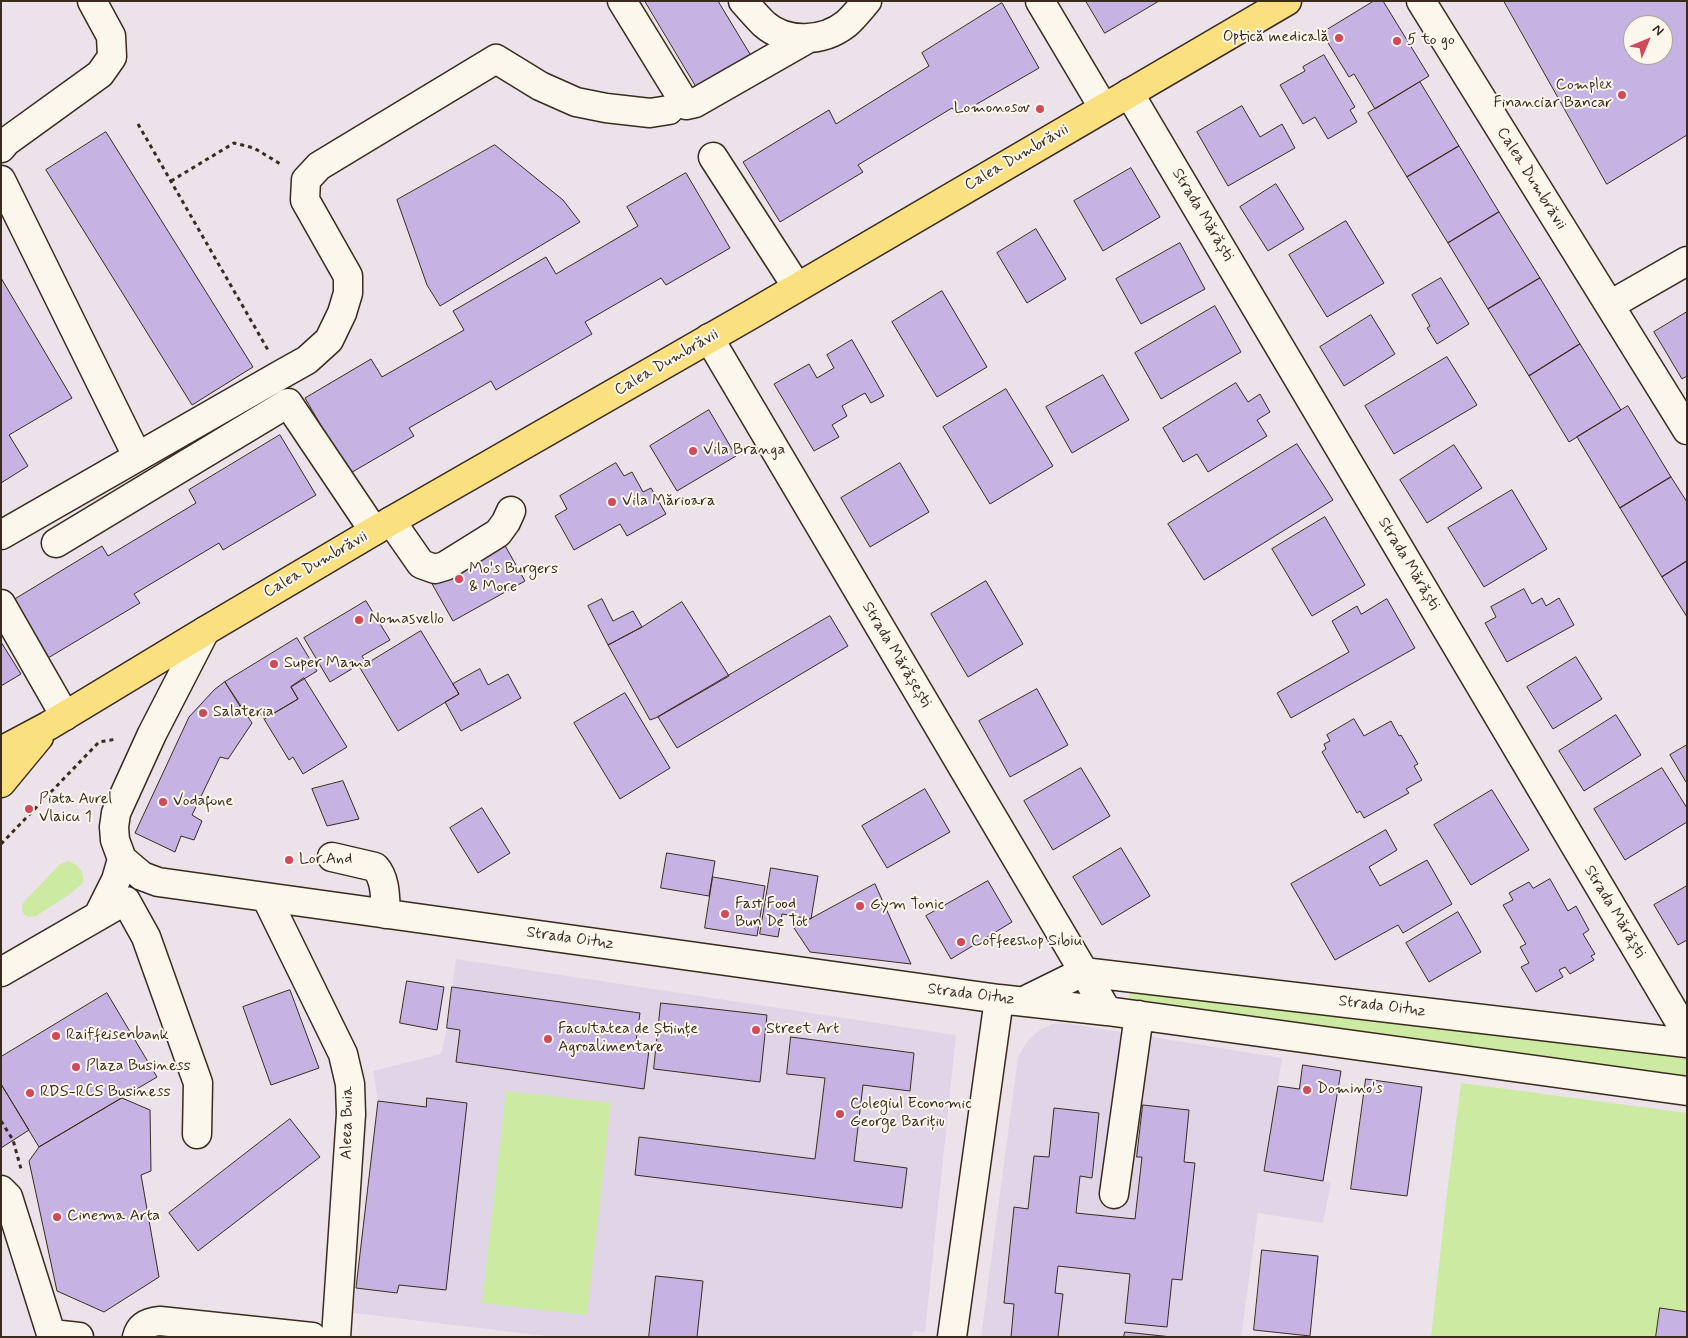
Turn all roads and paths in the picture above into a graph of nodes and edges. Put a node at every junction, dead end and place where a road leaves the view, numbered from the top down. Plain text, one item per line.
1 (92, 1) edge
2 (622, 1) edge
3 (743, 1) edge
4 (868, 1) edge
5 (1040, 1) edge
6 (1287, 1) edge
7 (1421, 1) edge
8 (807, 39) junction
9 (1129, 93) junction
10 (1103, 107) junction
11 (669, 110) dead end
12 (138, 124) dead end
13 (1, 148) edge
14 (713, 157) dead end
15 (1, 180) edge
16 (306, 180) junction
17 (171, 181) junction
18 (1687, 260) edge
19 (797, 287) junction
20 (1610, 305) junction
21 (710, 338) junction
22 (282, 374) junction
23 (1687, 430) edge
24 (137, 456) junction
25 (510, 511) dead end
26 (383, 526) junction
27 (1, 535) edge
28 (56, 544) dead end
29 (1, 604) edge
30 (205, 631) junction
31 (56, 721) junction
32 (152, 734) junction
33 (1, 751) edge
34 (1, 783) edge
35 (1, 844) edge
36 (332, 857) dead end
37 (122, 858) junction
38 (158, 882) junction
39 (266, 897) junction
40 (126, 901) junction
41 (386, 914) junction
42 (98, 916) junction
43 (3, 970) edge
44 (1083, 972) junction
45 (1012, 1000) junction
46 (1107, 1011) junction
47 (1139, 1015) junction
48 (1687, 1034) edge
49 (1687, 1043) edge
50 (1687, 1091) edge
51 (197, 1134) dead end
52 (1, 1190) edge
53 (1114, 1194) dead end
54 (52, 1336) edge
55 (79, 1337) edge
56 (137, 1337) edge
57 (312, 1337) edge
58 (336, 1337) edge
59 (952, 1337) edge

1 - 13 street
2 - 8 street
3 - 8 street
4 - 8 street
5 - 10 street
6 - 9 main road, Calea Dumbrăvii
7 - 20 street, Calea Dumbrăvii
9 - 10 main road, Calea Dumbrăvii
9 - 48 street, Strada Mărăști
10 - 19 main road, Calea Dumbrăvii
11 - 16 street
12 - 17 path
14 - 19 street
15 - 24 street
16 - 17 path
16 - 22 street
17 - 22 path
18 - 20 street
19 - 21 main road, Calea Dumbrăvii
20 - 23 street, Calea Dumbrăvii
21 - 26 main road, Calea Dumbrăvii
21 - 44 street, Strada Mărășești
22 - 24 street
24 - 27 street
25 - 26 street
26 - 28 street
26 - 30 main road, Calea Dumbrăvii
29 - 31 street
30 - 31 main road, Calea Dumbrăvii
30 - 32 street
31 - 33 main road, Calea Dumbrăvii
31 - 34 main road, Calea Dumbrăvii
32 - 35 path
32 - 37 street
36 - 41 street
37 - 38 street, Strada Oituz
37 - 42 street
38 - 39 street, Strada Oituz
38 - 40 street
39 - 41 street, Strada Oituz
39 - 58 street, Aleea Buia
40 - 42 street
40 - 51 street
41 - 45 street, Strada Oituz
42 - 43 street
44 - 45 street, Strada Oituz
44 - 46 street, Strada Mărășești
44 - 49 street, Strada Oituz
45 - 46 street, Strada Oituz
45 - 59 street
46 - 47 street, Strada Oituz
47 - 50 street, Strada Oituz
47 - 53 street
52 - 54 street
54 - 55 street
56 - 57 street

